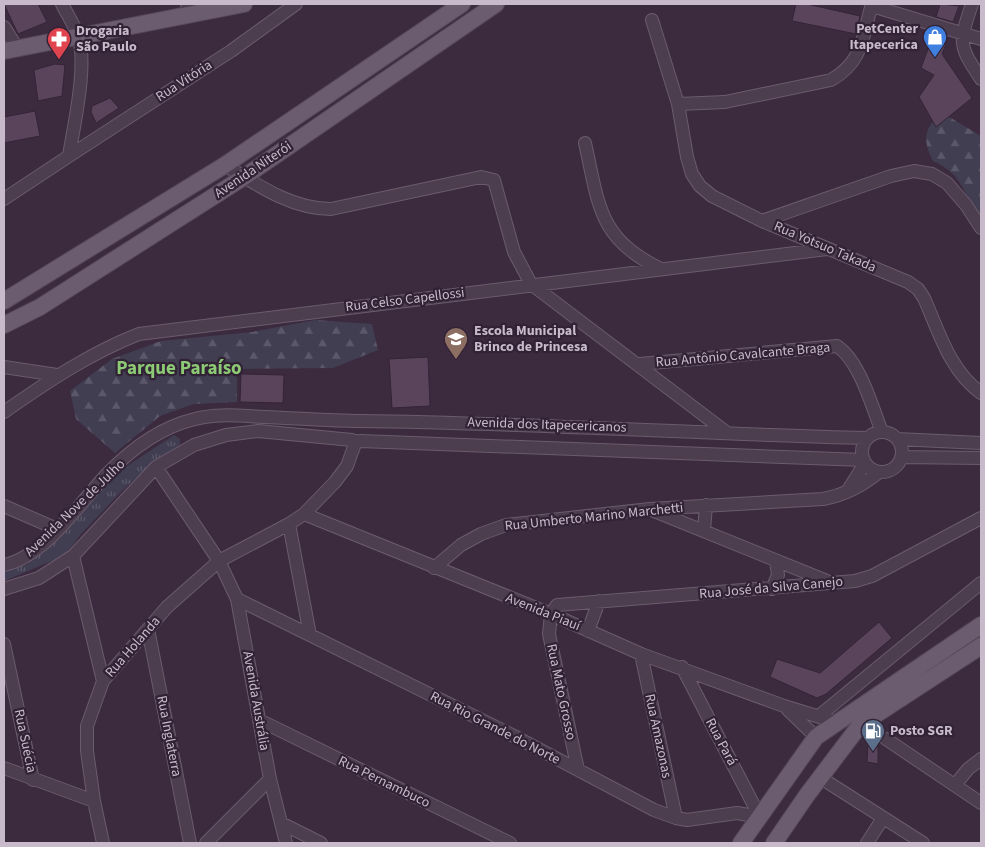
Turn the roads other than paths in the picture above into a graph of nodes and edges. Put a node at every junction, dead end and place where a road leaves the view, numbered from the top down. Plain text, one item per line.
1 (62, 4) edge
2 (244, 4) edge
3 (296, 4) edge
4 (462, 4) edge
5 (496, 4) edge
6 (972, 4) edge
7 (872, 5) edge
8 (188, 10) edge
9 (652, 20) dead end
10 (4, 27) edge
11 (962, 33) junction
12 (78, 36) junction
13 (981, 39) edge
14 (10, 49) edge
15 (981, 79) edge
16 (678, 104) junction
17 (584, 143) dead end
18 (70, 156) junction
19 (225, 165) junction
20 (244, 177) junction
21 (4, 199) edge
22 (762, 221) junction
23 (981, 228) edge
24 (627, 249) junction
25 (827, 249) junction
26 (84, 253) junction
27 (661, 269) junction
28 (95, 270) junction
29 (618, 274) junction
30 (531, 284) junction
31 (4, 301) edge
32 (4, 325) edge
33 (640, 364) junction
34 (4, 367) edge
35 (56, 375) junction
36 (981, 393) edge
37 (4, 412) edge
38 (227, 415) joint
39 (358, 421) junction
40 (726, 432) junction
41 (882, 432) junction
42 (868, 438) junction
43 (897, 439) junction
44 (356, 441) junction
45 (981, 443) edge
46 (901, 457) junction
47 (981, 458) edge
48 (864, 462) junction
49 (156, 467) junction
50 (879, 472) junction
51 (847, 492) junction
52 (706, 505) junction
53 (4, 506) edge
54 (650, 509) junction
55 (304, 514) junction
56 (981, 518) edge
57 (289, 524) junction
58 (57, 529) junction
59 (704, 531) junction
60 (73, 556) junction
61 (776, 561) junction
62 (219, 562) junction
63 (4, 565) edge
64 (434, 568) junction
65 (830, 582) junction
66 (981, 583) edge
67 (4, 589) edge
68 (772, 589) junction
69 (237, 599) junction
70 (599, 601) junction
71 (551, 614) junction
72 (981, 624) edge
73 (148, 629) junction
74 (588, 631) junction
75 (310, 635) junction
76 (4, 644) edge
77 (981, 646) edge
78 (641, 654) junction
79 (682, 667) junction
80 (864, 679) junction
81 (103, 681) junction
82 (874, 699) junction
83 (784, 706) junction
84 (819, 716) junction
85 (259, 720) junction
86 (836, 722) junction
87 (886, 739) dead end
88 (811, 744) junction
89 (844, 745) junction
90 (981, 759) edge
91 (4, 768) edge
92 (578, 770) junction
93 (821, 778) junction
94 (270, 779) junction
95 (33, 780) junction
96 (955, 785) junction
97 (807, 795) junction
98 (94, 801) junction
99 (981, 803) edge
100 (760, 817) junction
101 (676, 818) junction
102 (883, 818) junction
103 (281, 823) junction
104 (103, 843) edge
105 (190, 843) edge
106 (206, 843) edge
107 (286, 843) edge
108 (321, 843) edge
109 (510, 843) edge
110 (741, 843) edge
111 (774, 843) edge
112 (867, 843) edge
113 (923, 843) edge

1 - 12 street
2 - 8 main road
3 - 18 street, Rua Vitória
4 - 19 main road, Avenida Niterói
5 - 20 main road, Avenida Niterói
6 - 11 street
7 - 11 street
7 - 16 street
8 - 12 main road
9 - 16 street, Rua Yotsuo Takada
10 - 14 street
11 - 13 street
11 - 15 street
12 - 14 main road
12 - 18 street
16 - 22 street, Rua Yotsuo Takada
17 - 24 street
18 - 21 street, Rua Vitória
19 - 20 street
19 - 26 main road, Avenida Niterói
20 - 28 main road, Avenida Niterói
20 - 30 street
22 - 23 street
22 - 25 street, Rua Yotsuo Takada
24 - 27 street
24 - 29 street
25 - 27 street, Rua Celso Capellossi
25 - 36 street, Rua Yotsuo Takada
26 - 28 main road
26 - 31 main road, Avenida Niterói
27 - 29 street, Rua Celso Capellossi
28 - 32 main road, Avenida Niterói
29 - 30 street, Rua Celso Capellossi
30 - 33 street
30 - 35 street, Rua Celso Capellossi
33 - 40 street
33 - 41 street, Rua Antônio Cavalcante Braga
34 - 35 street
35 - 37 street, Rua Celso Capellossi
38 - 39 street, Avenida dos Itapecericanos
38 - 58 street, Avenida Nove de Julho
39 - 40 street, Avenida dos Itapecericanos
39 - 44 street, Rua Holanda
40 - 42 street, Avenida dos Itapecericanos
41 - 42 street
41 - 43 street
42 - 48 street
43 - 45 street
43 - 46 street
44 - 48 street, Avenida dos Itapecericanos
44 - 49 street, Avenida dos Itapecericanos
44 - 55 street, Rua Holanda
46 - 47 street
46 - 50 street
48 - 50 street
48 - 51 street
49 - 60 street, Avenida Nove de Julho
49 - 62 street, Avenida Austrália
50 - 51 street, Rua Umberto Marino Marchetti
51 - 52 street, Rua Umberto Marino Marchetti
52 - 54 street, Rua Umberto Marino Marchetti
52 - 59 street
53 - 58 street
54 - 59 street
54 - 64 street, Rua Umberto Marino Marchetti
55 - 57 street, Rua Holanda
55 - 64 street, Avenida Piauí
56 - 65 street, Rua José da Silva Canejo
57 - 62 street, Rua Holanda
57 - 75 street
58 - 63 street, Avenida Nove de Julho
59 - 61 street
60 - 67 street, Avenida Nove de Julho
60 - 81 street
61 - 65 street
61 - 68 street
62 - 69 street, Avenida Austrália
62 - 73 street, Rua Holanda
64 - 71 street, Avenida Piauí
65 - 68 street, Rua José da Silva Canejo
66 - 80 street
68 - 70 street, Rua José da Silva Canejo
69 - 75 street, Rua Rio Grande do Norte
69 - 85 street, Avenida Austrália
70 - 71 street, Rua José da Silva Canejo
70 - 74 street
71 - 74 street, Avenida Piauí
71 - 92 street, Rua Mato Grosso
72 - 82 main road
73 - 81 street, Rua Holanda
73 - 105 street, Rua Inglaterra
74 - 78 street, Avenida Piauí
75 - 92 street, Rua Rio Grande do Norte
76 - 95 street, Rua Suécia
77 - 89 main road
78 - 79 street, Avenida Piauí
78 - 101 street, Rua Amazonas
79 - 83 street, Avenida Piauí
79 - 100 street, Rua Pará
80 - 82 street
80 - 84 street
81 - 98 street, Rua Holanda
82 - 86 main road
83 - 84 street, Avenida Piauí
83 - 88 street, Avenida Piauí
84 - 86 street, Avenida Piauí
85 - 94 street, Avenida Austrália
85 - 109 street, Rua Pernambuco
86 - 88 main road
86 - 89 main road
87 - 96 street
88 - 89 main road
88 - 97 main road
88 - 100 main road
89 - 93 main road
90 - 96 street
91 - 95 street
92 - 101 street, Rua Rio Grande do Norte
93 - 97 main road
93 - 102 street
94 - 103 street, Avenida Austrália
94 - 106 street
95 - 98 street
96 - 99 street
97 - 111 main road
98 - 104 street, Rua Holanda
100 - 101 street, Rua Rio Grande do Norte
100 - 110 main road
102 - 112 street
102 - 113 street
103 - 107 street, Avenida Austrália
103 - 108 street

